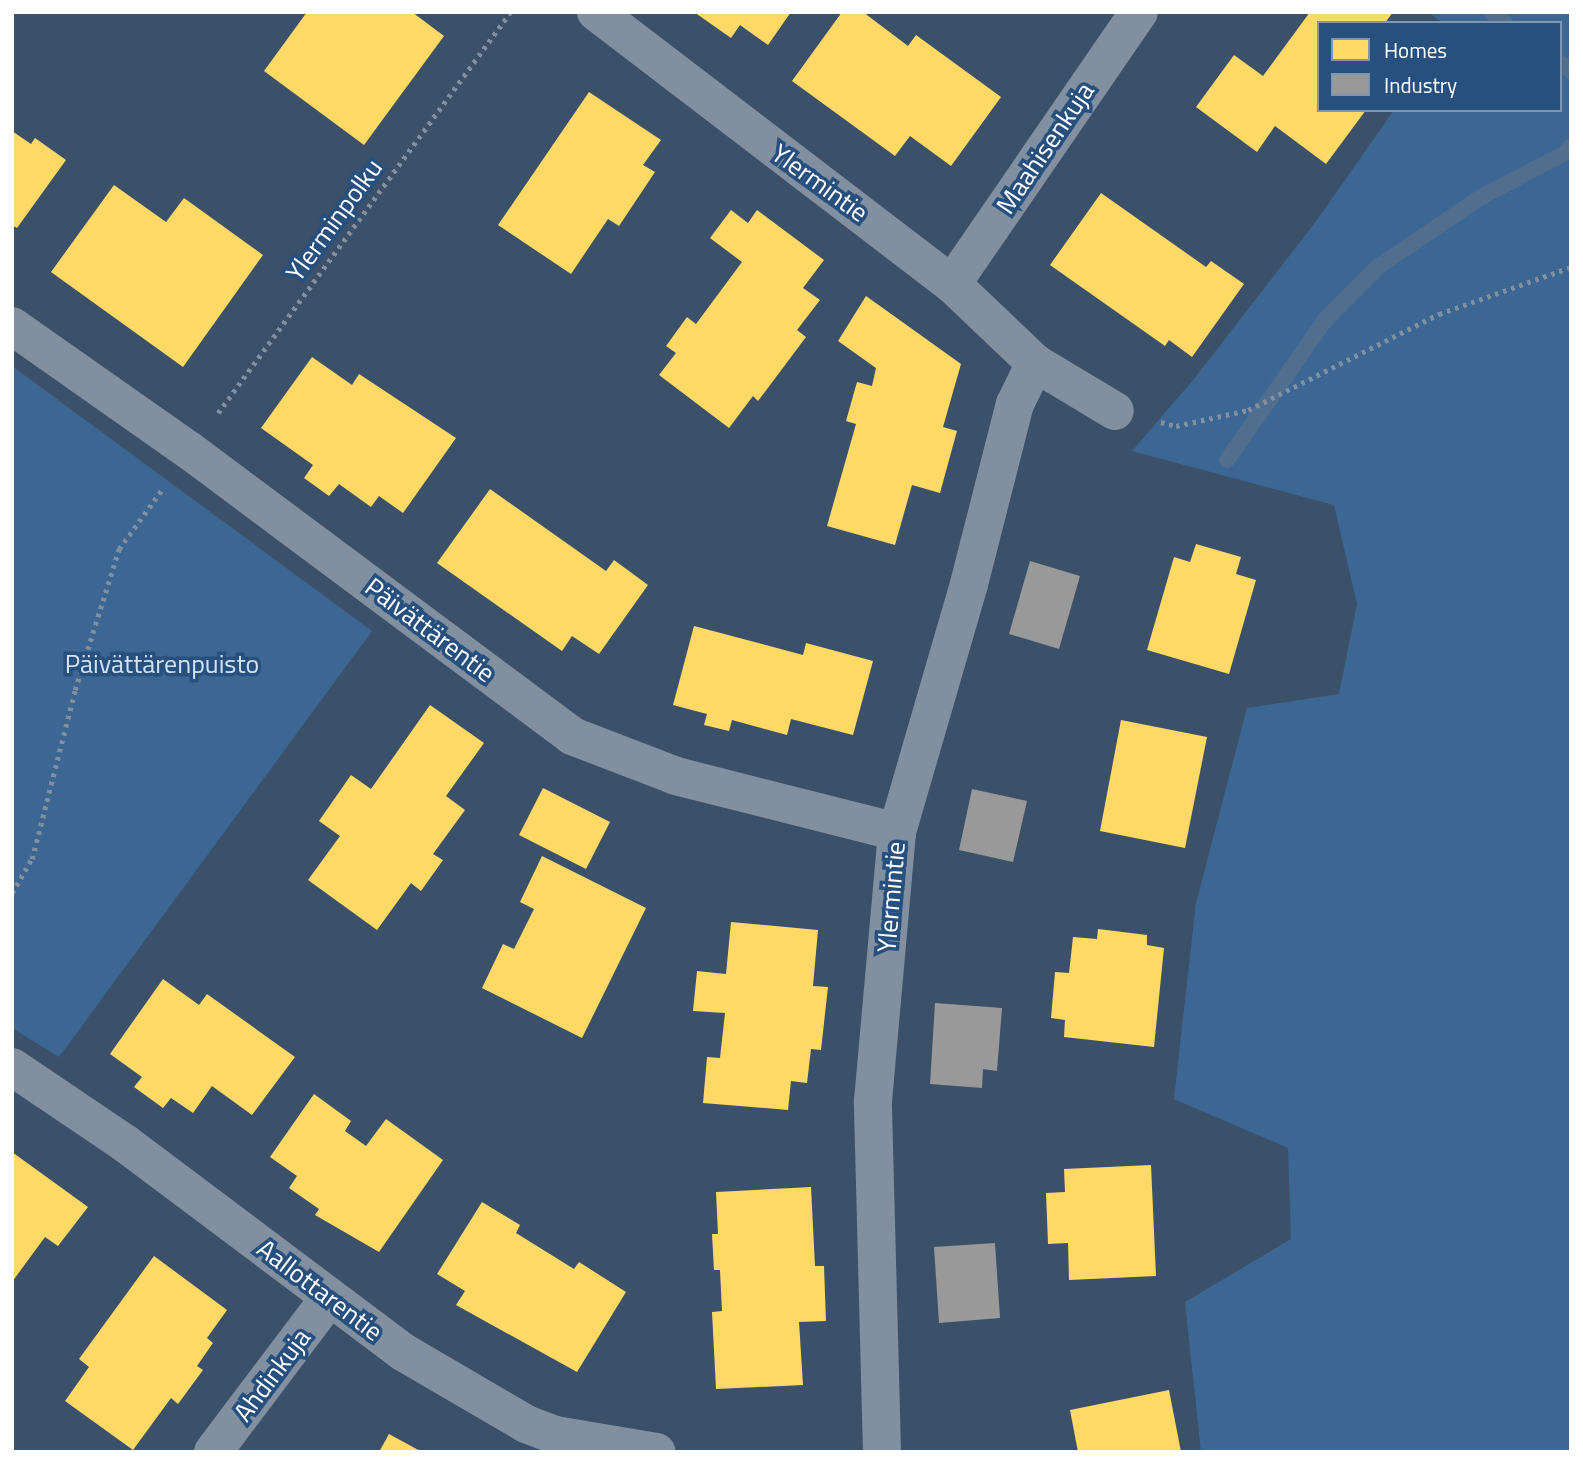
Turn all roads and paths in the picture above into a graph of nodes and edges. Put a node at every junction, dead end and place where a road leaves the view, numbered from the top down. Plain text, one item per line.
1 (510, 12) edge
2 (596, 12) edge
3 (1139, 12) edge
4 (1571, 267) edge
5 (953, 284) junction
6 (12, 326) edge
7 (1035, 363) junction
8 (1115, 411) joint
9 (190, 451) junction
10 (897, 832) junction
11 (12, 893) edge
12 (12, 1067) edge
13 (330, 1297) junction
14 (214, 1452) edge
15 (657, 1452) edge
16 (882, 1452) edge

1 - 9 path, Ylerminpolku
2 - 5 street, Ylermintie
3 - 5 street, Maahisenkuja
4 - 8 path
5 - 7 street, Ylermintie
6 - 9 street, Päivättärentie
7 - 8 street, Ylermintie
7 - 10 street, Ylermintie
9 - 10 street, Päivättärentie
9 - 11 path, Ylerminpolku
10 - 16 street, Ylermintie
12 - 13 street, Aallottarentie
13 - 14 street, Ahdinkuja
13 - 15 street, Aallottarentie

